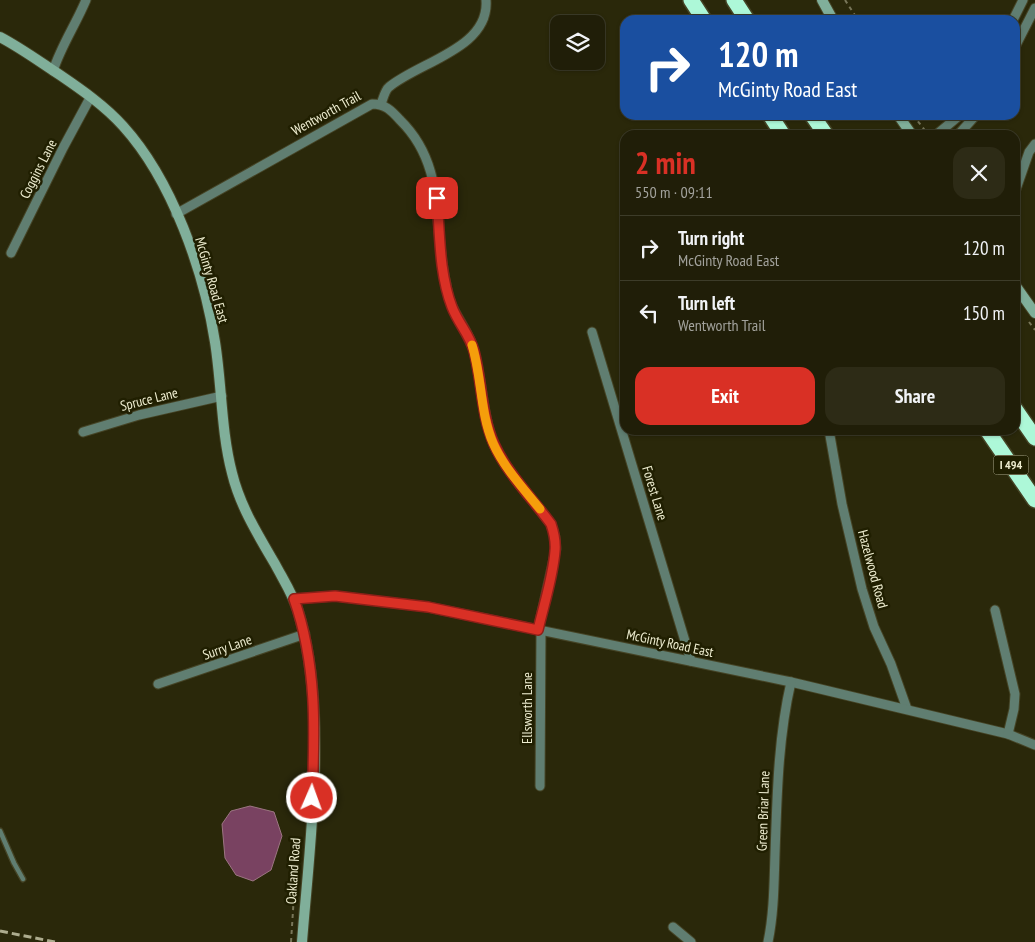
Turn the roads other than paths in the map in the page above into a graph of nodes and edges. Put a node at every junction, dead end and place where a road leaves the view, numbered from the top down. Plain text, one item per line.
1 (86, 0) edge
2 (486, 0) edge
3 (691, 0) edge
4 (734, 0) edge
5 (822, 0) edge
6 (1023, 0) edge
7 (1035, 8) edge
8 (701, 15) edge
9 (744, 15) edge
10 (830, 15) edge
11 (1016, 15) edge
12 (0, 37) edge
13 (1020, 37) edge
14 (53, 71) junction
15 (90, 98) junction
16 (381, 104) junction
17 (954, 120) edge
18 (972, 120) edge
19 (942, 130) edge
20 (962, 130) edge
21 (1035, 144) edge
22 (1020, 179) edge
23 (176, 214) junction
24 (11, 253) dead end
25 (1020, 292) edge
26 (1035, 313) edge
27 (592, 332) dead end
28 (222, 396) junction
29 (1020, 416) edge
30 (620, 425) edge
31 (83, 432) dead end
32 (623, 435) edge
33 (830, 435) edge
34 (990, 435) edge
35 (1035, 438) edge
36 (1035, 500) edge
37 (293, 597) junction
38 (995, 610) dead end
39 (540, 631) junction
40 (305, 634) junction
41 (691, 661) junction
42 (791, 682) junction
43 (158, 684) dead end
44 (907, 710) junction
45 (1008, 734) junction
46 (1035, 745) edge
47 (540, 786) dead end
48 (0, 831) edge
49 (23, 879) dead end
50 (673, 928) dead end
51 (302, 942) edge
52 (691, 942) edge
53 (768, 942) edge

1 - 14 street
2 - 16 street
3 - 8 highway
4 - 9 highway
5 - 10 street
6 - 11 street
7 - 13 street
12 - 14 street, McGinty Road East
14 - 15 street, McGinty Road East
15 - 23 street, McGinty Road East
15 - 24 street, Coggins Lane
16 - 23 street, Wentworth Trail
16 - 39 street, Wentworth Trail
17 - 19 street
18 - 20 street
21 - 22 street
23 - 28 street, McGinty Road East
25 - 26 street
27 - 30 street, Forest Lane
28 - 31 street, Spruce Lane
28 - 37 street, McGinty Road East
29 - 35 highway, I 494
32 - 41 street, Forest Lane
33 - 44 street, Hazelwood Road
34 - 36 highway, I 494
37 - 39 street, McGinty Road East
37 - 40 street, Oakland Road
38 - 45 street
39 - 41 street, McGinty Road East
39 - 47 street, Ellsworth Lane
40 - 43 street, Surry Lane
40 - 51 street, Oakland Road
41 - 42 street, McGinty Road East
42 - 44 street, McGinty Road East
42 - 53 street, Green Briar Lane
44 - 45 street, McGinty Road East
45 - 46 street, McGinty Road East
48 - 49 lane
50 - 52 street

